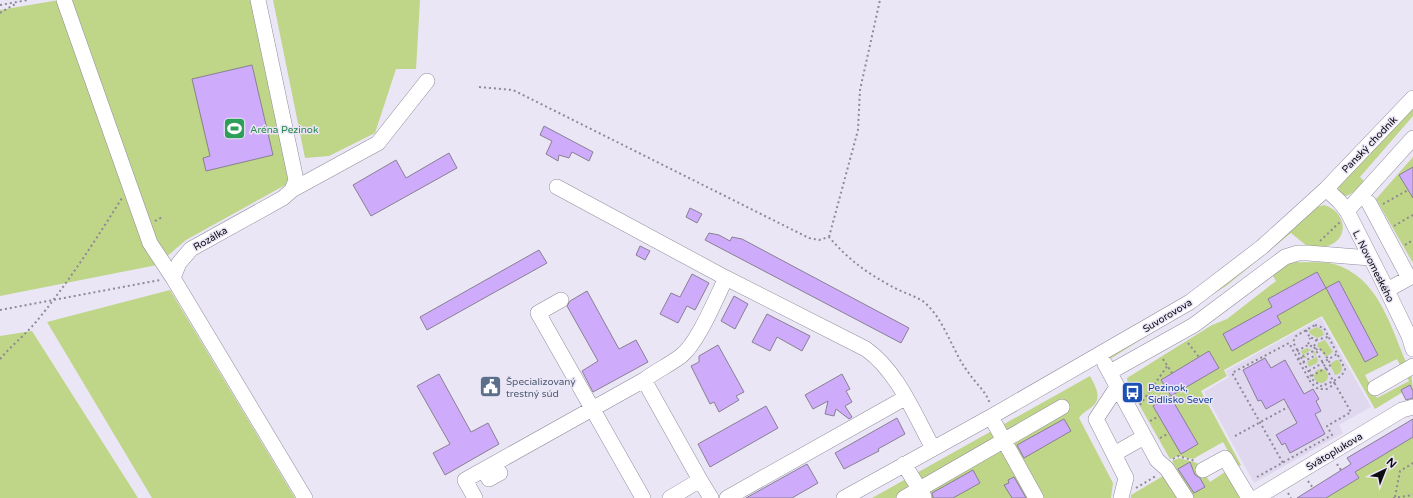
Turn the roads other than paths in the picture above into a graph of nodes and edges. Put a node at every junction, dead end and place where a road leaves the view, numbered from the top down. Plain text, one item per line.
1 (64, 0) edge
2 (258, 0) edge
3 (427, 81) dead end
4 (1413, 98) edge
5 (1413, 138) edge
6 (556, 187) dead end
7 (292, 190) junction
8 (1326, 190) junction
9 (1374, 205) road end
10 (1345, 216) junction
11 (1370, 258) junction
12 (169, 278) junction
13 (726, 278) junction
14 (1412, 280) edge
15 (1387, 290) junction
16 (561, 300) dead end
17 (1413, 349) edge
18 (1099, 354) junction
19 (1413, 366) edge
20 (1110, 372) junction
21 (644, 380) junction
22 (1117, 386) junction
23 (1375, 388) dead end
24 (905, 398) junction
25 (1062, 407) dead end
26 (1413, 407) edge
27 (592, 409) junction
28 (992, 416) junction
29 (1149, 433) junction
30 (1004, 441) junction
31 (933, 448) junction
32 (1114, 454) junction
33 (904, 464) junction
34 (1199, 465) road end
35 (484, 470) junction
36 (500, 473) dead end
37 (700, 480) junction
38 (922, 494) edge
39 (641, 497) edge
40 (305, 498) edge
41 (475, 498) edge
42 (670, 498) edge
43 (711, 498) edge
44 (727, 498) edge
45 (844, 498) edge
46 (904, 498) edge
47 (1036, 498) edge
48 (1121, 498) edge
49 (1186, 498) edge
50 (1249, 498) edge
51 (1256, 498) edge

1 - 12 street
2 - 7 street
3 - 7 street, Rozálka
4 - 8 street, Panský chodník
5 - 10 street
6 - 13 street
7 - 12 street, Rozálka
8 - 10 street, L. Novomeského
8 - 18 street, Suvorovova
9 - 14 street
10 - 11 street, L. Novomeského
11 - 15 street, L. Novomeského
11 - 20 street
12 - 40 street
13 - 21 street
13 - 24 street
14 - 15 street
15 - 17 street, L. Novomeského
16 - 27 street
18 - 20 street
18 - 28 street, Suvorovova
19 - 23 street
20 - 22 street
21 - 27 street
21 - 37 street
22 - 29 street
22 - 32 street
24 - 31 street
24 - 44 street
25 - 30 street
26 - 51 street, Svätoplukova
27 - 35 street
27 - 39 street
28 - 30 street
28 - 31 street, Suvorovova
29 - 32 street
29 - 49 street
30 - 38 street
30 - 47 street
31 - 33 street, Suvorovova
32 - 48 street
33 - 38 street
33 - 45 street, Suvorovova
34 - 50 street
35 - 36 street
35 - 41 street
37 - 42 street
37 - 43 street
38 - 46 street

